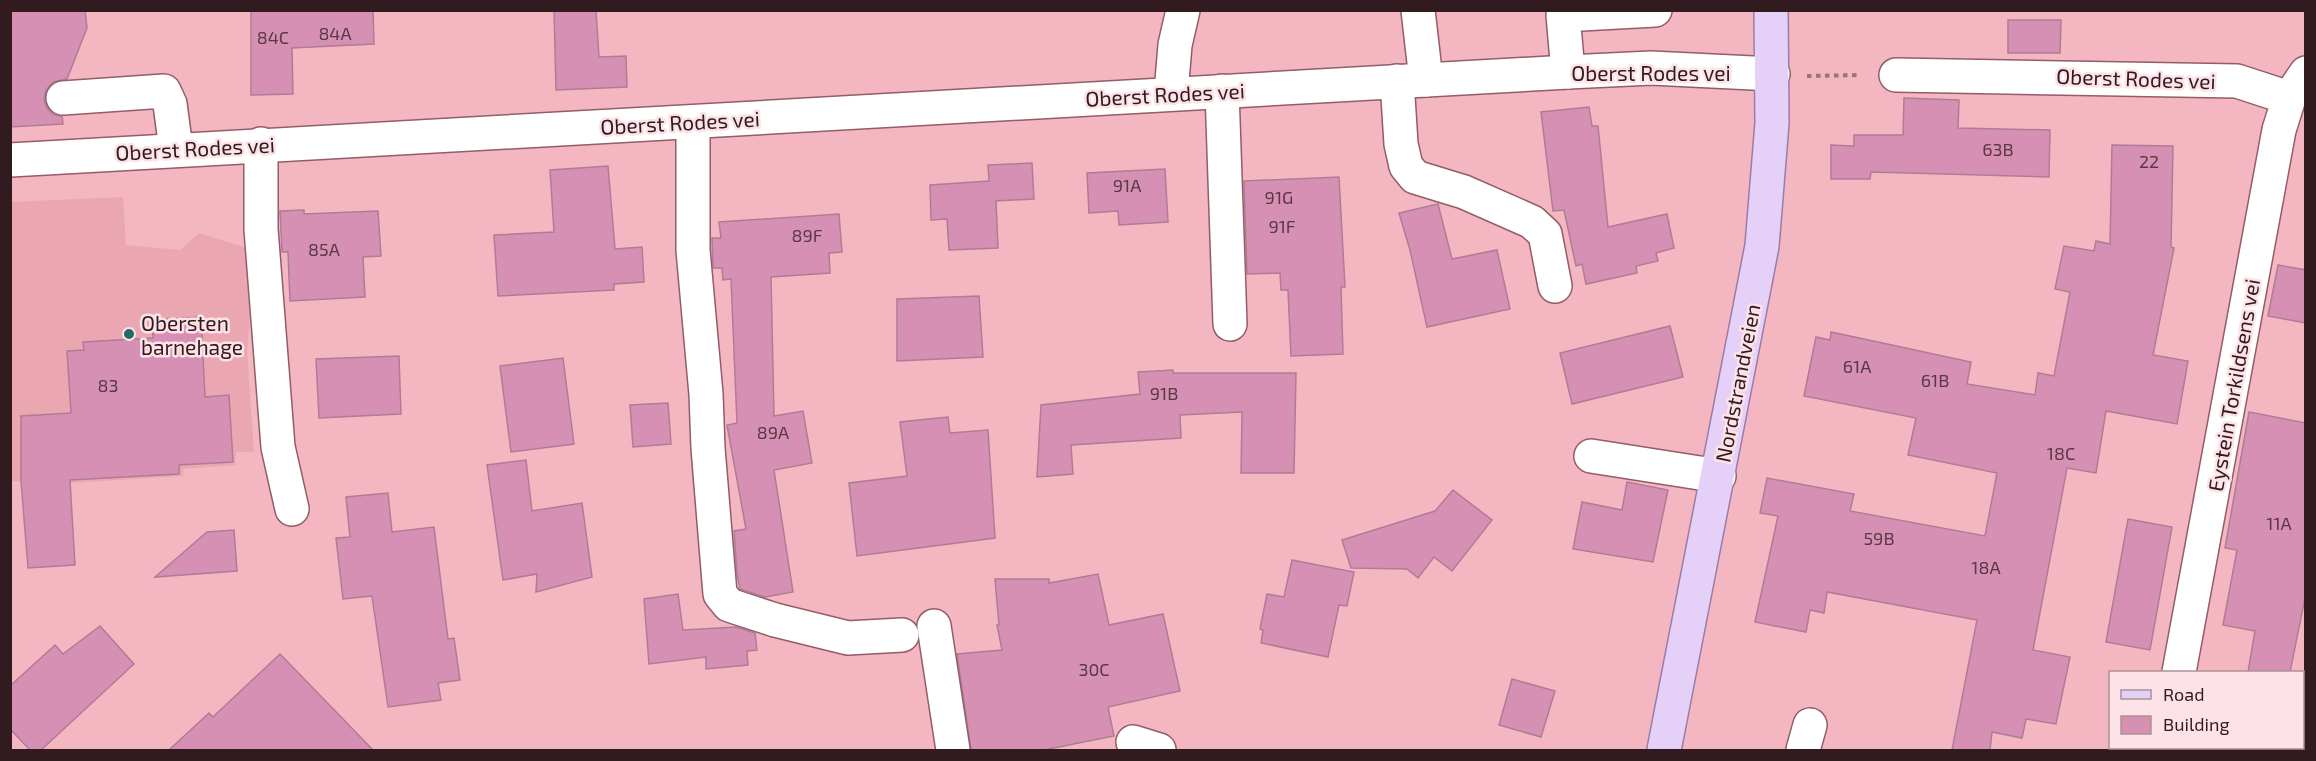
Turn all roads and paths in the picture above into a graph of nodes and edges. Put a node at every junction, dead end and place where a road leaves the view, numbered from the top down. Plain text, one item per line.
1 (1183, 10) edge
2 (1418, 10) edge
3 (1655, 10) edge
4 (1771, 10) edge
5 (1563, 13) edge
6 (1568, 72) junction
7 (1773, 74) junction
8 (1896, 75) joint
9 (1412, 80) junction
10 (2297, 86) edge
11 (1222, 91) junction
12 (1171, 93) junction
13 (63, 98) dead end
14 (693, 122) junction
15 (261, 144) junction
16 (176, 148) junction
17 (10, 160) edge
18 (1554, 286) dead end
19 (1230, 324) dead end
20 (1591, 456) dead end
21 (1719, 476) junction
22 (292, 509) dead end
23 (934, 626) dead end
24 (902, 636) dead end
25 (2179, 671) edge
26 (953, 750) edge
27 (1664, 750) edge

1 - 12 street
2 - 9 street
3 - 5 street
4 - 7 main road, Nordstrandveien
5 - 6 street
6 - 7 street, Oberst Rodes vei
6 - 9 street, Oberst Rodes vei
7 - 8 path
7 - 21 main road, Nordstrandveien
8 - 10 street, Oberst Rodes vei
9 - 11 street, Oberst Rodes vei
9 - 18 street
10 - 25 street, Eystein Torkildsens vei
11 - 12 street, Oberst Rodes vei
11 - 19 street
12 - 14 street, Oberst Rodes vei
13 - 16 street
14 - 15 street, Oberst Rodes vei
14 - 24 street
15 - 16 street, Oberst Rodes vei
15 - 22 street
16 - 17 street, Oberst Rodes vei
20 - 21 street
21 - 27 main road, Nordstrandveien
23 - 26 street

